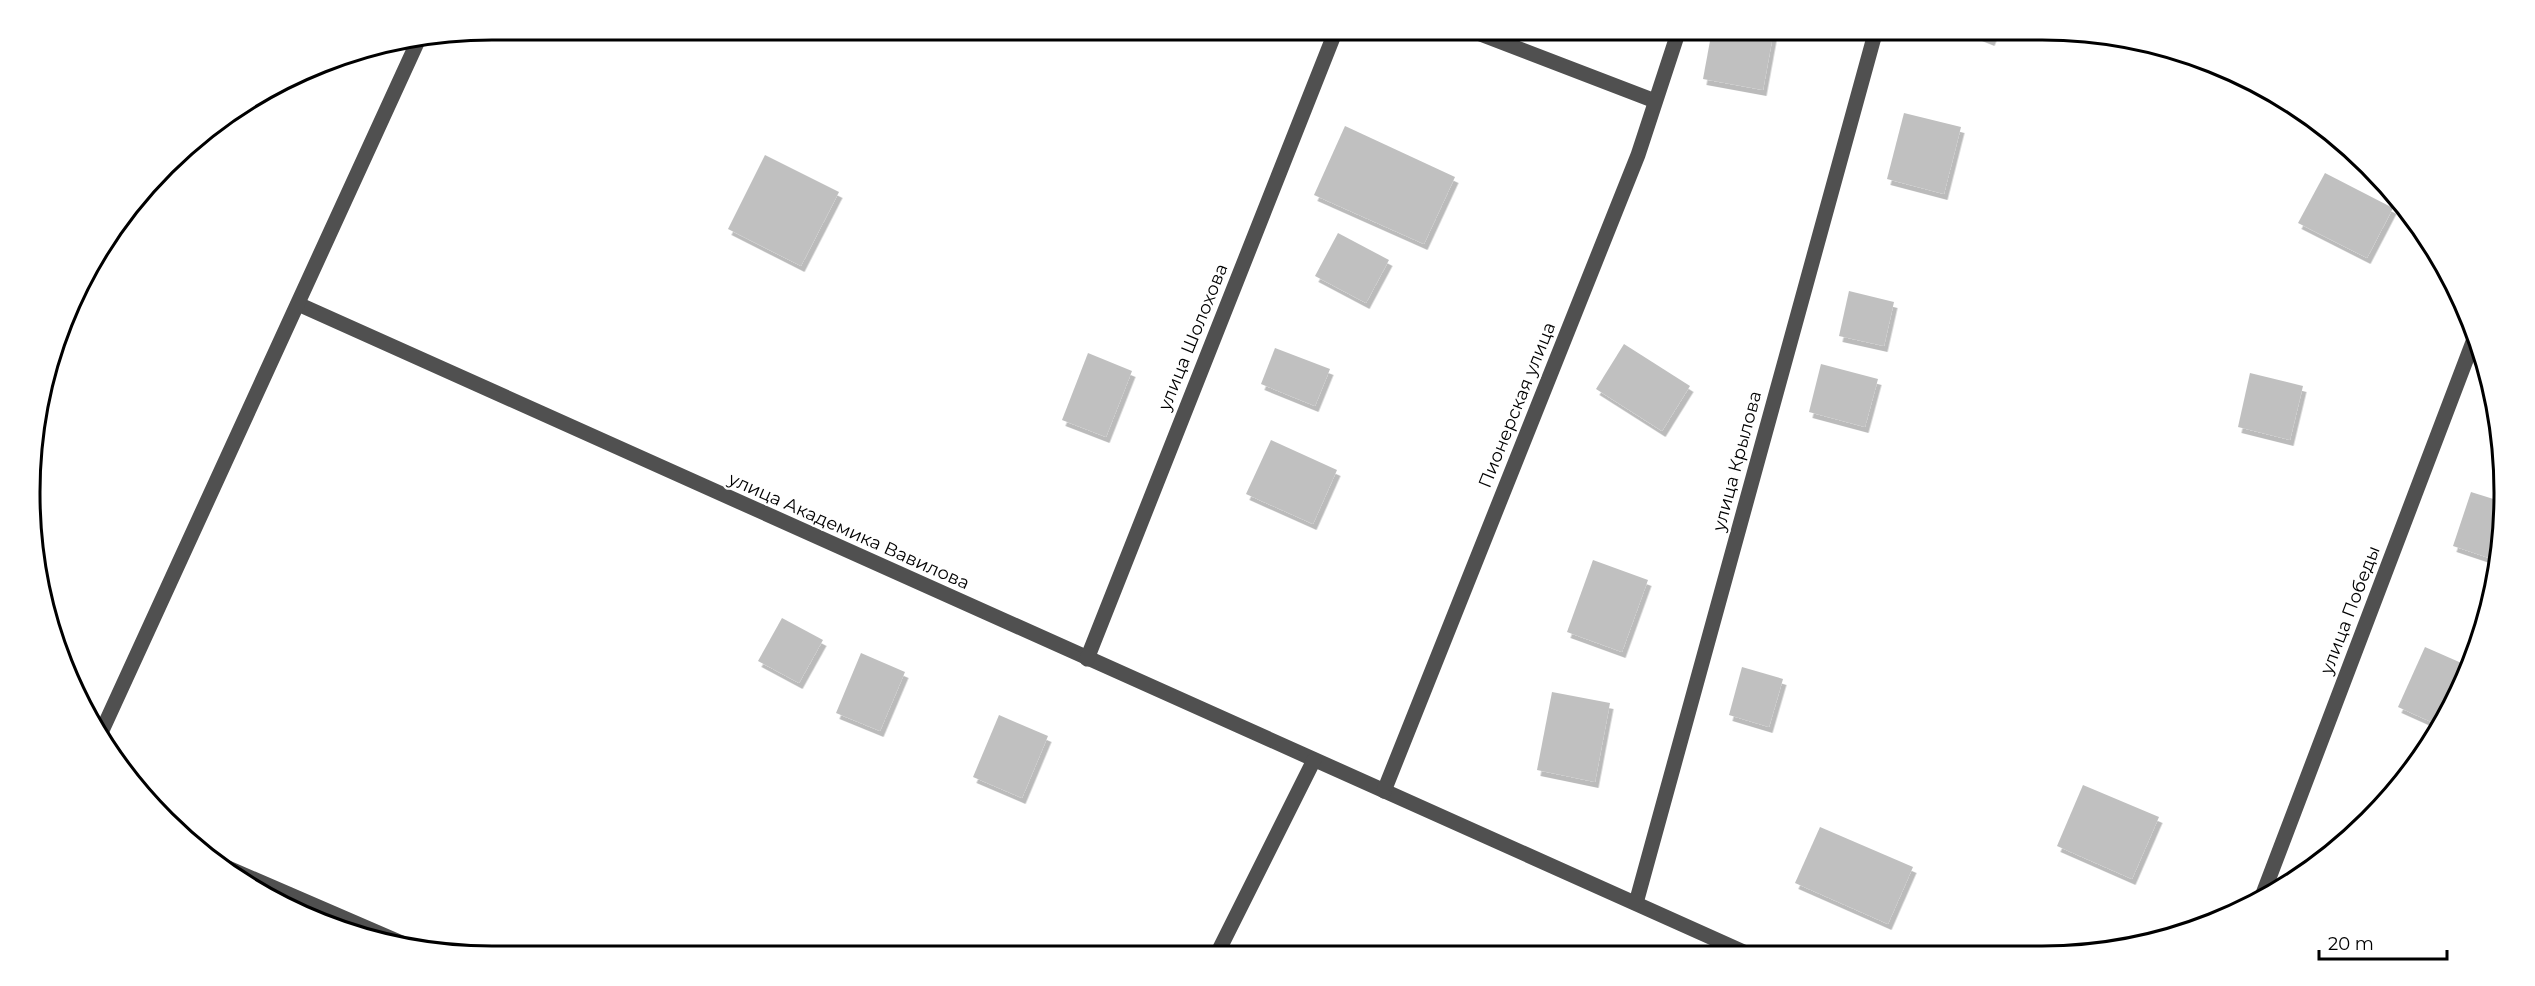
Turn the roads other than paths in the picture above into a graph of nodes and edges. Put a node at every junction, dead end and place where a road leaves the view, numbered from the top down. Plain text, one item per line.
1 (1332, 40) edge
2 (1496, 40) edge
3 (1676, 40) edge
4 (1873, 40) edge
5 (415, 47) edge
6 (1655, 101) junction
7 (298, 304) junction
8 (2470, 349) edge
9 (1087, 659) junction
10 (105, 725) edge
11 (1314, 760) junction
12 (1384, 791) junction
13 (267, 885) edge
14 (2265, 887) edge
15 (1636, 903) junction
16 (358, 924) edge
17 (1221, 946) edge
18 (1731, 946) edge

1 - 9 street, улица Шолохова
2 - 6 street
3 - 6 street, Пионерская улица
4 - 15 street, улица Крылова
5 - 7 street
6 - 12 street, Пионерская улица
7 - 9 street, улица Академика Вавилова
7 - 10 street
8 - 14 street, улица Победы
9 - 11 street, улица Академика Вавилова
11 - 12 street, улица Академика Вавилова
11 - 17 street
12 - 15 street, улица Академика Вавилова
13 - 16 street
15 - 18 street, улица Академика Вавилова

